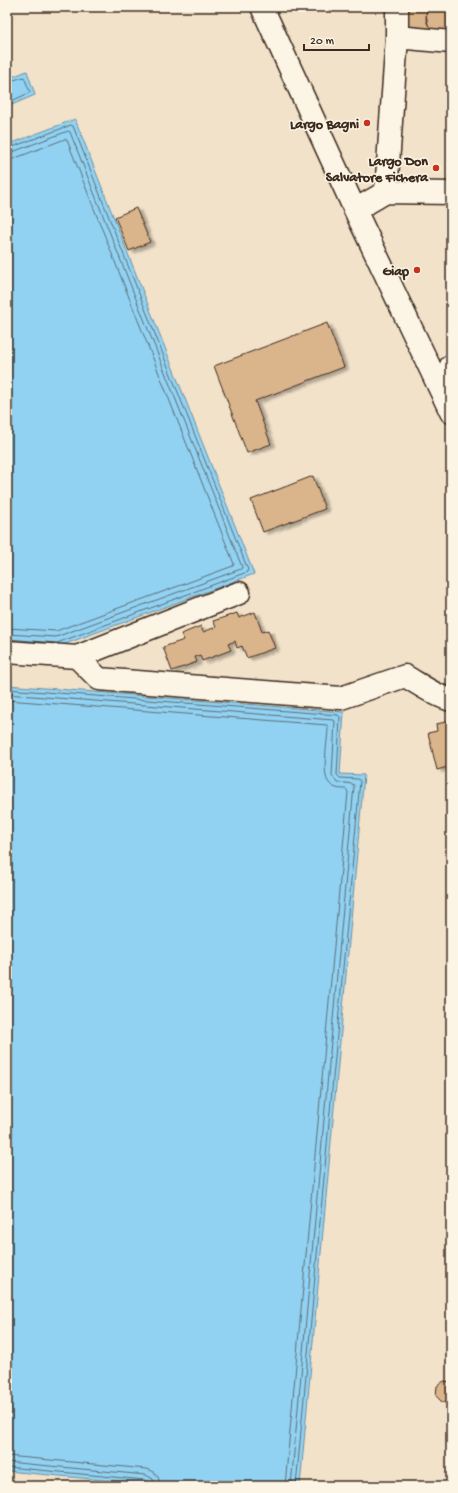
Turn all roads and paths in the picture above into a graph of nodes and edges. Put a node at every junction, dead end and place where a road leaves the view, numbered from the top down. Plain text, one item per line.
1 (262, 7) edge
2 (397, 7) edge
3 (396, 37) junction
4 (451, 42) edge
5 (386, 192) junction
6 (451, 193) edge
7 (355, 210) junction
8 (451, 366) edge
9 (450, 406) edge
10 (239, 593) dead end
11 (7, 652) edge
12 (77, 658) junction
13 (397, 679) junction
14 (451, 700) edge
15 (451, 709) edge

1 - 7 street
2 - 3 street
3 - 4 street
3 - 5 street
5 - 6 street
5 - 7 street
7 - 9 street
8 - 9 street
10 - 12 street
11 - 12 street
12 - 13 street
13 - 14 street
13 - 15 street

